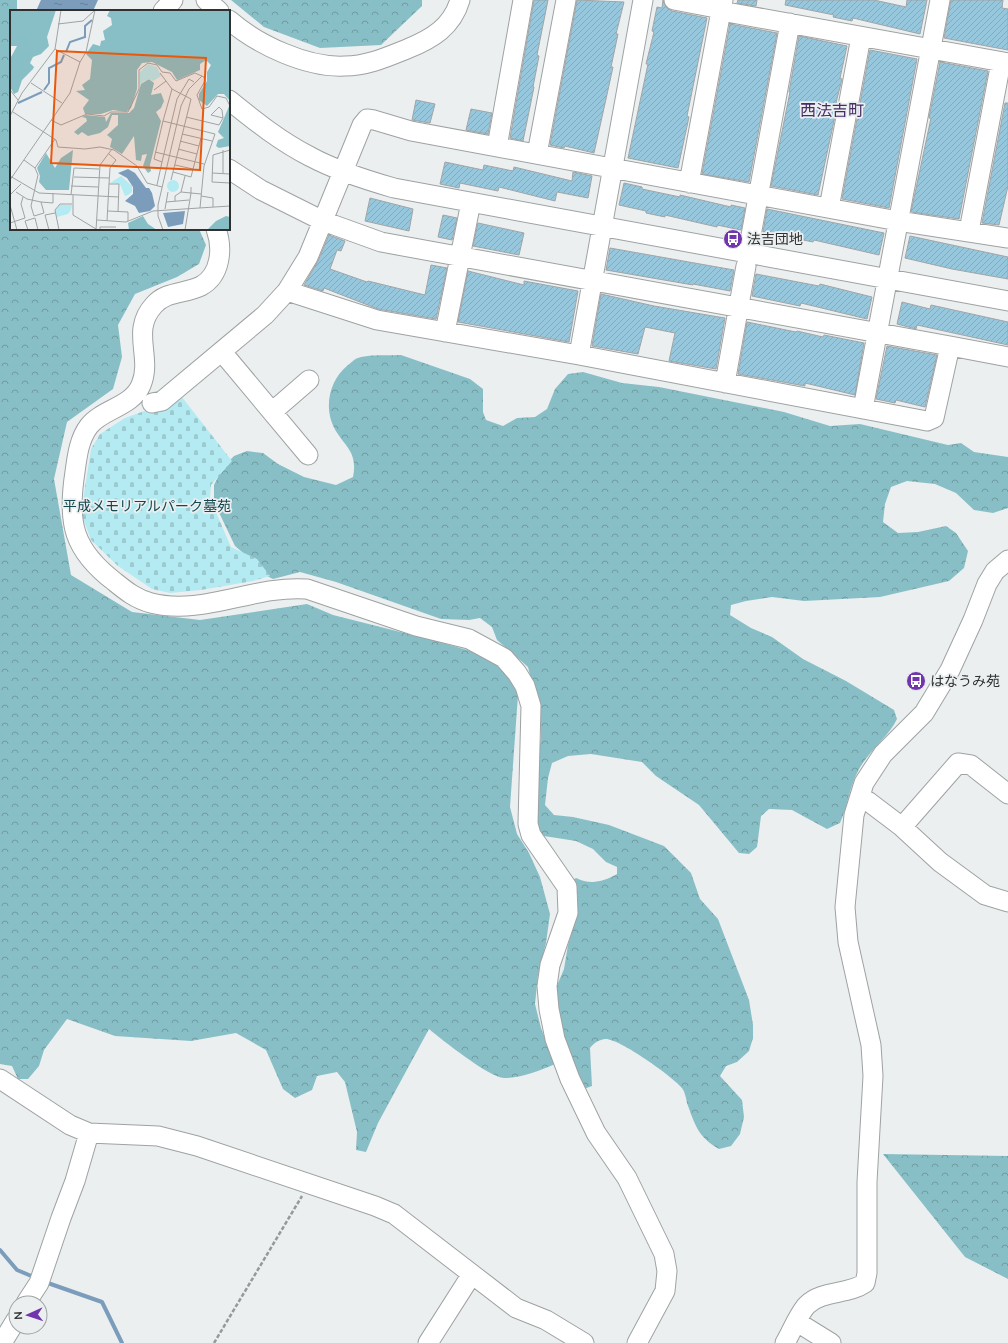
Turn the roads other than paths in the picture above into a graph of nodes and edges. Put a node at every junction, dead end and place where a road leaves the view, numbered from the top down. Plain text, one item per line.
1 (173, 0) edge
2 (206, 0) edge
3 (460, 0) edge
4 (523, 0) edge
5 (566, 0) edge
6 (643, 0) edge
7 (674, 0) edge
8 (940, 0) edge
9 (722, 7) edge
10 (164, 10) edge
11 (218, 10) edge
12 (230, 21) edge
13 (790, 24) junction
14 (861, 37) junction
15 (931, 48) junction
16 (1004, 62) edge
17 (230, 101) edge
18 (497, 147) junction
19 (538, 154) junction
20 (613, 169) junction
21 (230, 170) edge
22 (343, 171) junction
23 (689, 183) junction
24 (758, 195) junction
25 (829, 208) junction
26 (469, 212) dead end
27 (322, 221) junction
28 (898, 221) junction
29 (603, 226) junction
30 (216, 230) edge
31 (969, 231) junction
32 (1008, 238) edge
33 (750, 241) dead end
34 (460, 257) junction
35 (746, 266) dead end
36 (889, 280) junction
37 (592, 281) junction
38 (287, 291) junction
39 (1008, 301) edge
40 (739, 308) junction
41 (445, 332) junction
42 (878, 333) junction
43 (950, 346) junction
44 (222, 352) junction
45 (578, 355) junction
46 (1008, 356) edge
47 (309, 380) dead end
48 (725, 383) junction
49 (152, 403) dead end
50 (863, 409) junction
51 (272, 412) junction
52 (308, 455) dead end
53 (1008, 560) edge
54 (1008, 794) edge
55 (860, 797) junction
56 (902, 827) junction
57 (1008, 902) edge
58 (0, 1079) edge
59 (89, 1133) junction
60 (472, 1274) junction
61 (30, 1295) edge
62 (797, 1322) junction
63 (8, 1333) edge
64 (2, 1343) edge
65 (428, 1343) edge
66 (584, 1343) edge
67 (637, 1343) edge
68 (785, 1343) edge
69 (831, 1343) edge

1 - 10 street
2 - 11 street
3 - 12 street
4 - 18 street
5 - 19 street
6 - 20 street
7 - 9 street
8 - 15 street
9 - 13 street
9 - 23 street
13 - 14 street
13 - 24 street
14 - 15 street
14 - 25 street
15 - 16 street
15 - 28 street
16 - 31 street
17 - 22 street
18 - 19 street
18 - 22 street
19 - 20 street
20 - 23 street
20 - 29 street
21 - 27 street
22 - 27 street
22 - 29 street
23 - 24 street
24 - 25 street
24 - 33 street
25 - 28 street
26 - 34 street
27 - 34 street
27 - 38 street
28 - 31 street
28 - 36 street
29 - 36 street
29 - 37 street
30 - 67 street
31 - 32 street
34 - 37 street
34 - 41 street
35 - 40 street
36 - 39 street
36 - 42 street
37 - 40 street
37 - 45 street
38 - 41 street
38 - 44 street
40 - 42 street
40 - 48 street
41 - 45 street
42 - 43 street
42 - 50 street
43 - 46 street
43 - 50 street
44 - 49 street
44 - 51 street
45 - 48 street
47 - 51 street
48 - 50 street
51 - 52 street
53 - 55 street
54 - 56 street
55 - 56 street
55 - 62 street
56 - 57 street
58 - 59 street
59 - 60 street
59 - 61 street
60 - 65 street
60 - 66 street
62 - 68 street
62 - 69 street
63 - 64 street

